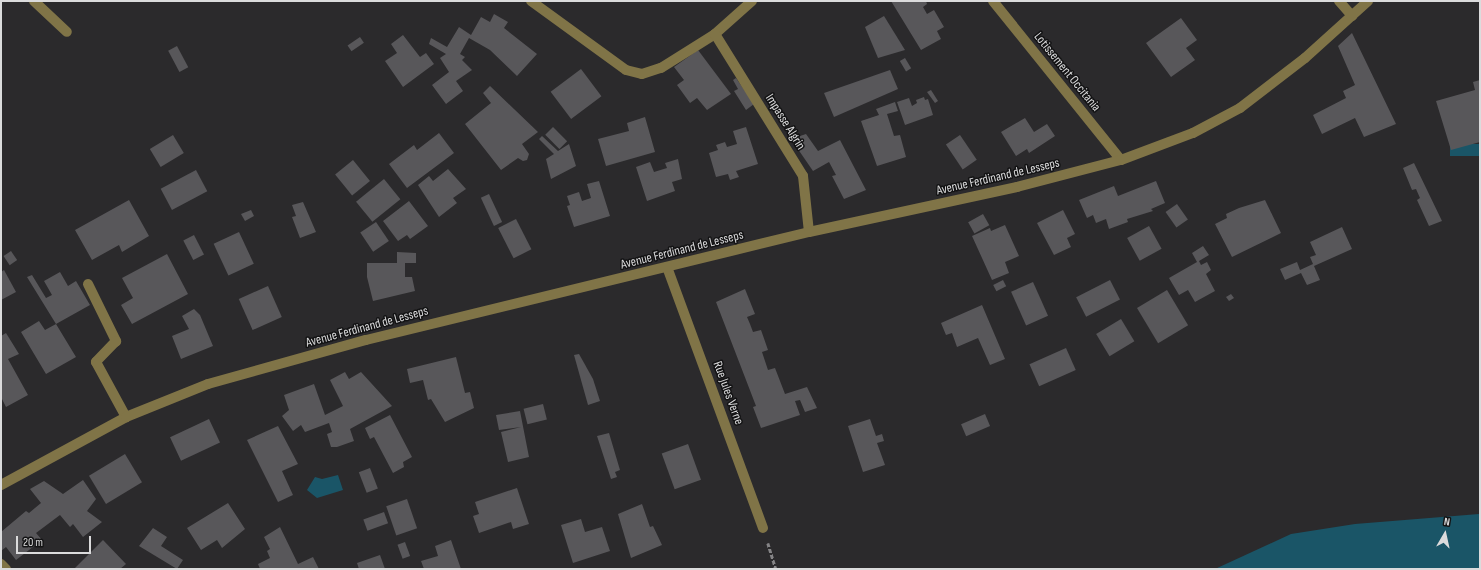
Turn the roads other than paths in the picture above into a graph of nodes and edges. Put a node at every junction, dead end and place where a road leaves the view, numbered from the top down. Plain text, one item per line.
1 (34, 1) edge
2 (531, 1) edge
3 (752, 1) edge
4 (993, 1) edge
5 (1339, 1) edge
6 (1368, 1) edge
7 (1352, 16) junction
8 (67, 32) dead end
9 (715, 34) junction
10 (1121, 160) junction
11 (809, 232) junction
12 (667, 267) junction
13 (88, 284) dead end
14 (126, 417) junction
15 (1, 485) edge
16 (763, 528) road end
17 (1, 564) edge
18 (6, 569) edge

1 - 8 street
2 - 9 street
3 - 9 street
4 - 10 street, Lotissement Occitania
5 - 7 street
6 - 7 street, Avenue Ferdinand de Lesseps
7 - 10 street, Avenue Ferdinand de Lesseps
9 - 11 street, Impasse Algrin
10 - 11 street, Avenue Ferdinand de Lesseps
11 - 12 street, Avenue Ferdinand de Lesseps
12 - 14 street, Avenue Ferdinand de Lesseps
12 - 16 street, Rue Jules Verne
13 - 14 street
14 - 15 street, Avenue Ferdinand de Lesseps
17 - 18 street

